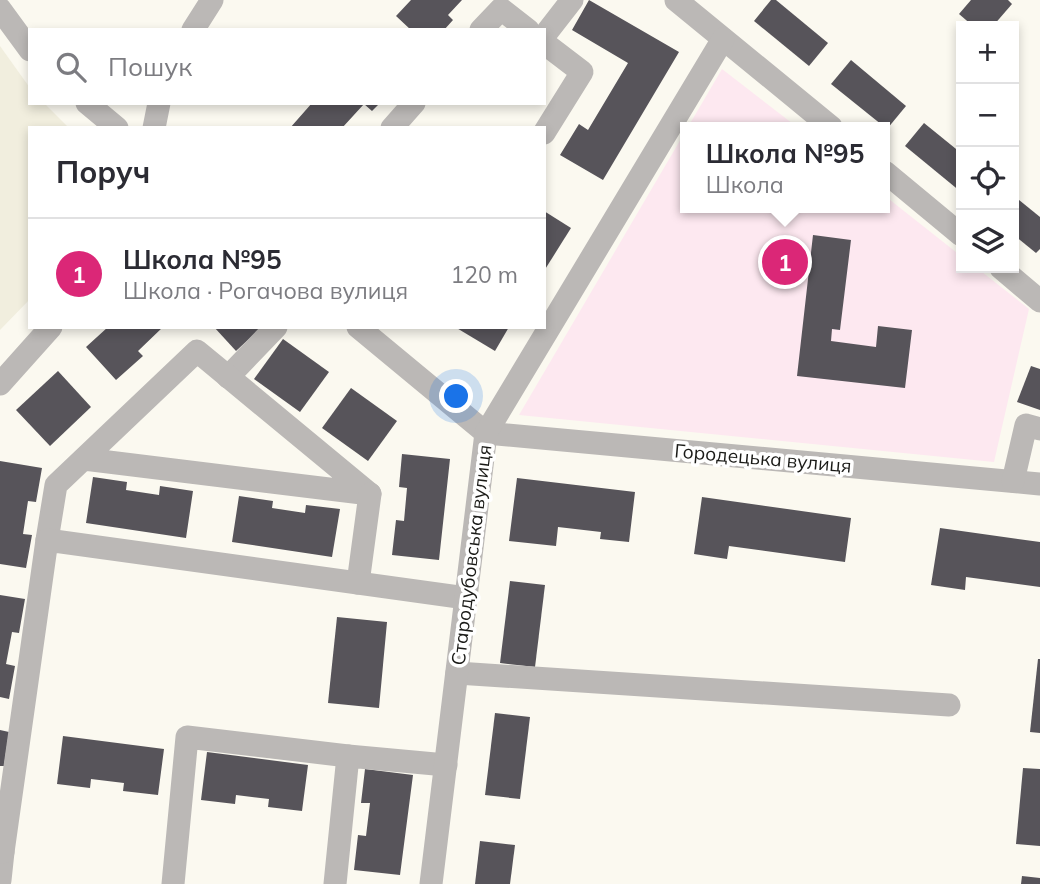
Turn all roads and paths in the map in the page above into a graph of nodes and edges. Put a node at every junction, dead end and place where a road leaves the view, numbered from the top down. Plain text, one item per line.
1 (212, 0) edge
2 (572, 0) edge
3 (676, 0) edge
4 (0, 9) edge
5 (194, 28) edge
6 (483, 28) edge
7 (525, 28) edge
8 (546, 33) edge
9 (723, 39) junction
10 (546, 45) edge
11 (28, 47) edge
12 (89, 105) edge
13 (159, 105) edge
14 (412, 105) edge
15 (825, 122) edge
16 (115, 126) edge
17 (154, 126) edge
18 (394, 126) edge
19 (546, 130) edge
20 (890, 176) edge
21 (956, 231) edge
22 (1007, 273) edge
23 (1040, 301) edge
24 (49, 329) edge
25 (274, 329) edge
26 (360, 329) edge
27 (228, 377) junction
28 (0, 384) edge
29 (1040, 429) edge
30 (486, 433) junction
31 (84, 459) junction
32 (1013, 481) junction
33 (1040, 484) edge
34 (370, 494) junction
35 (47, 540) junction
36 (358, 583) junction
37 (466, 598) junction
38 (457, 673) junction
39 (949, 705) dead end
40 (348, 756) junction
41 (446, 765) junction
42 (2, 852) edge
43 (0, 880) edge
44 (173, 884) edge
45 (335, 884) edge
46 (430, 884) edge

1 - 5 street
2 - 8 street
3 - 9 street
4 - 11 street
6 - 7 street
9 - 15 street
9 - 30 street, Стародубовська вулиця
10 - 19 street
12 - 16 street
13 - 17 street
14 - 18 street
20 - 21 street
22 - 23 street
24 - 28 street
25 - 27 street
26 - 30 street
27 - 31 street
27 - 34 street
29 - 32 street
30 - 32 street, Городецька вулиця
30 - 37 street, Стародубовська вулиця
31 - 34 street
31 - 35 street
32 - 33 street, Городецька вулиця
34 - 36 street
35 - 36 street
35 - 42 street
36 - 37 street
37 - 38 street, Стародубовська вулиця
38 - 39 street
38 - 41 street, Стародубовська вулиця
40 - 41 street
40 - 44 street
40 - 45 street
41 - 46 street, Стародубовська вулиця
42 - 43 street

